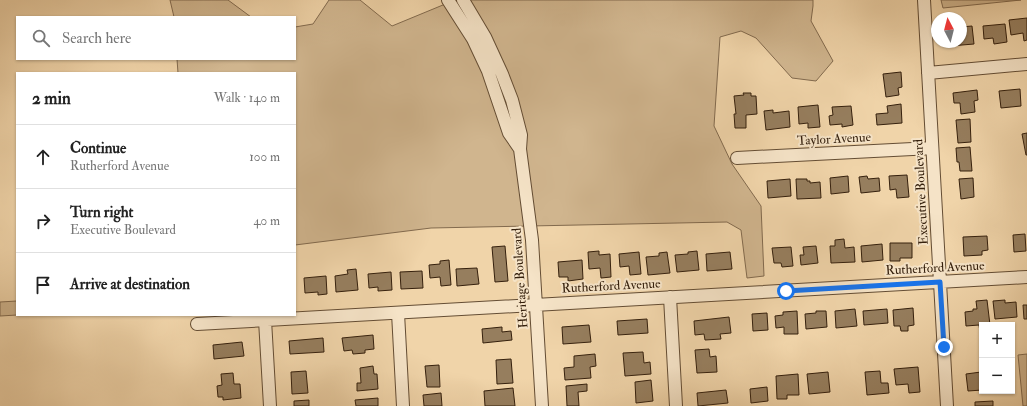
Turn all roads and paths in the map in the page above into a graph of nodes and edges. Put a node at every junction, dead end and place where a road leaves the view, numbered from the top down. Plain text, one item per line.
1 (448, 0) edge
2 (463, 0) edge
3 (924, 0) edge
4 (1027, 64) edge
5 (928, 74) junction
6 (932, 148) junction
7 (520, 149) junction
8 (737, 158) dead end
9 (1027, 277) edge
10 (940, 282) junction
11 (670, 297) junction
12 (536, 305) junction
13 (398, 313) junction
14 (265, 320) junction
15 (197, 324) dead end
16 (270, 406) edge
17 (403, 406) edge
18 (542, 406) edge
19 (676, 406) edge
20 (947, 406) edge

1 - 7 street, Heritage Boulevard
2 - 7 street, Heritage Boulevard
3 - 5 street, Executive Boulevard
4 - 5 street
5 - 6 street, Executive Boulevard
6 - 8 street, Taylor Avenue
6 - 10 street, Executive Boulevard
7 - 12 street, Heritage Boulevard
9 - 10 street, Rutherford Avenue
10 - 11 street, Rutherford Avenue
10 - 20 street, Executive Boulevard
11 - 12 street, Rutherford Avenue
11 - 19 street
12 - 13 street, Rutherford Avenue
12 - 18 street, Heritage Boulevard
13 - 14 street, Rutherford Avenue
13 - 17 street
14 - 15 street, Rutherford Avenue
14 - 16 street

